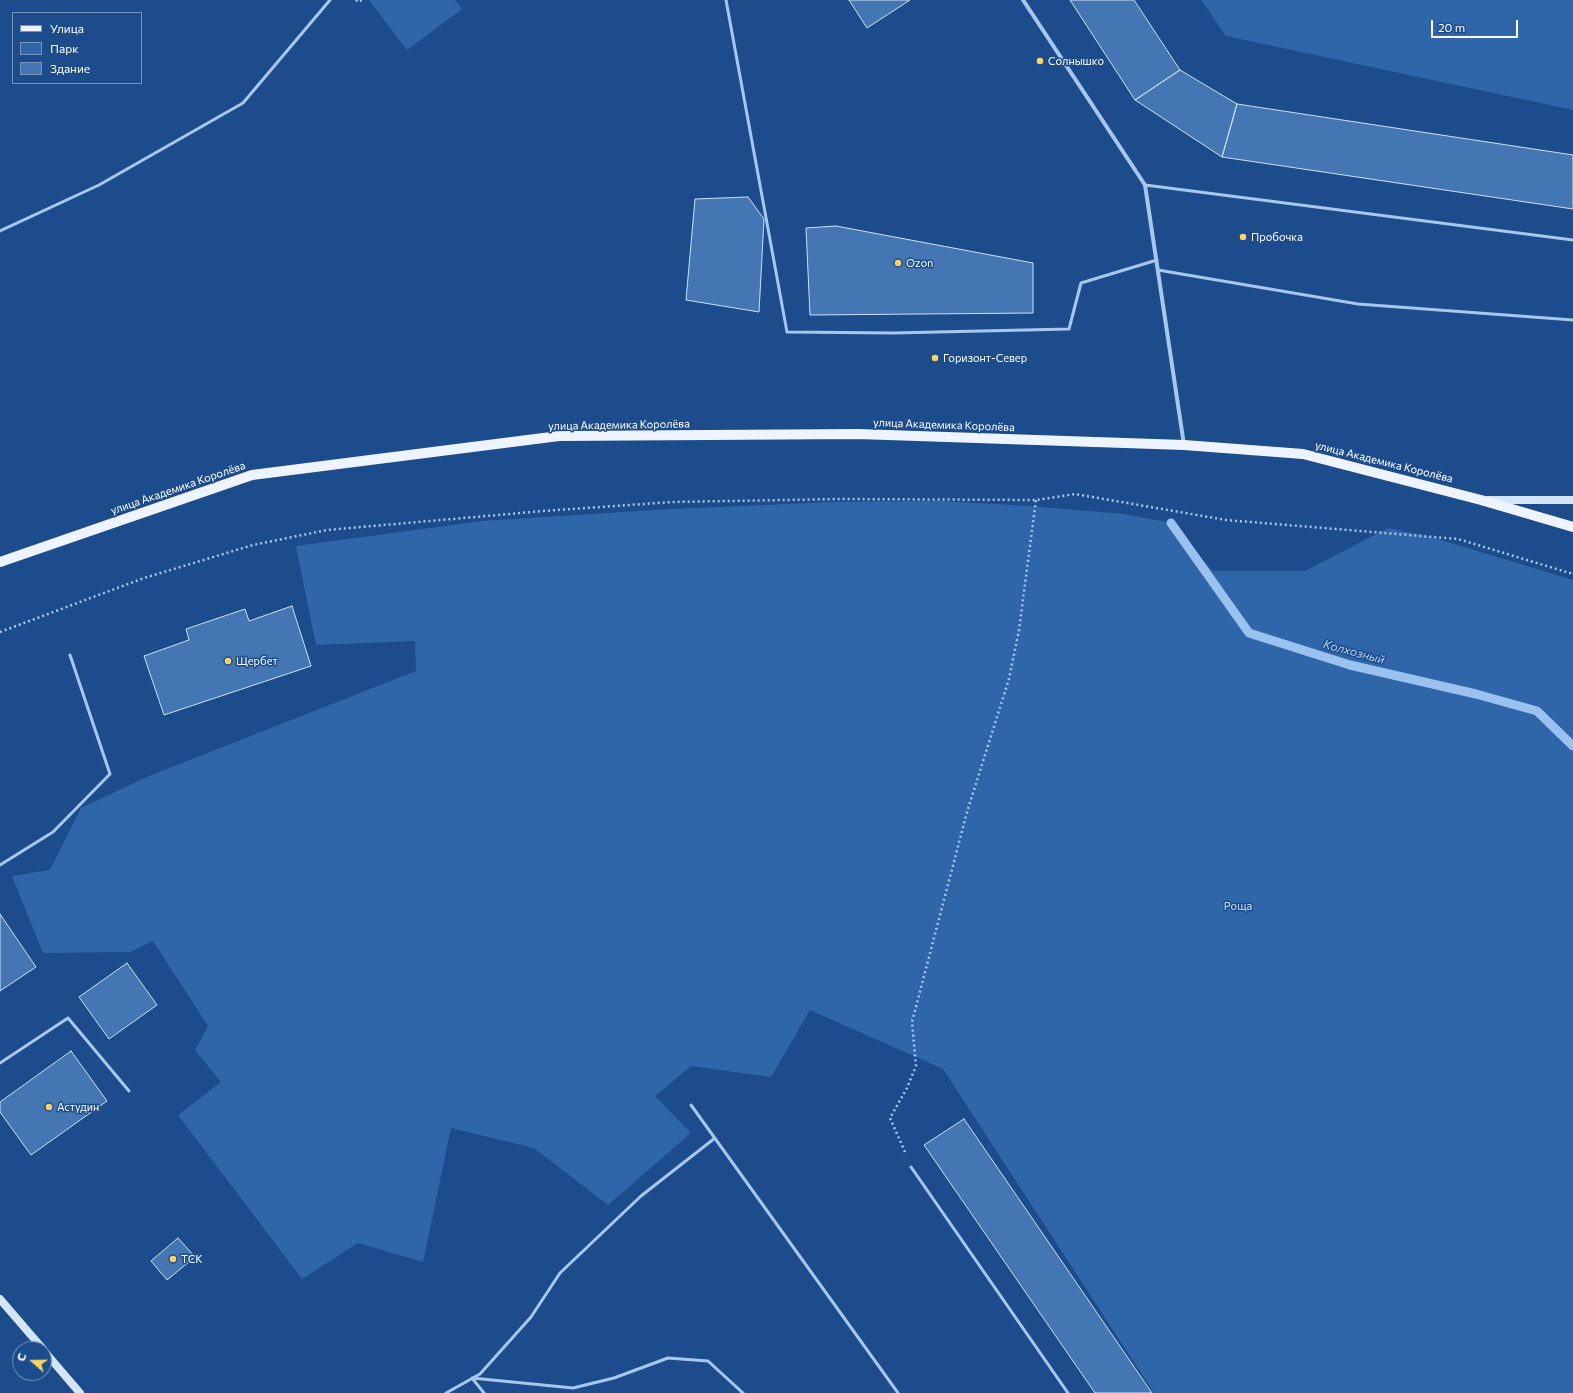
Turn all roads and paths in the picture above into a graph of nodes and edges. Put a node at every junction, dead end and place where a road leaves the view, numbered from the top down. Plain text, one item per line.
1 (330, 0) edge
2 (356, 0) edge
3 (362, 0) edge
4 (726, 0) edge
5 (1024, 0) edge
6 (1145, 185) junction
7 (0, 231) edge
8 (1573, 240) edge
9 (1157, 260) junction
10 (1158, 270) junction
11 (1573, 320) edge
12 (1184, 445) junction
13 (1036, 500) junction
14 (1481, 500) junction
15 (1573, 500) edge
16 (1573, 528) edge
17 (0, 562) edge
18 (1573, 574) edge
19 (0, 632) edge
20 (70, 654) dead end
21 (0, 865) edge
22 (0, 1063) edge
23 (129, 1091) dead end
24 (691, 1105) dead end
25 (715, 1138) junction
26 (911, 1167) joint
27 (0, 1299) edge
28 (35, 1341) edge
29 (52, 1360) edge
30 (472, 1378) junction
31 (80, 1393) edge
32 (446, 1393) edge
33 (484, 1393) edge
34 (743, 1393) edge
35 (898, 1393) edge
36 (1068, 1393) edge

1 - 7 lane
2 - 3 path
4 - 9 lane
5 - 6 street
6 - 8 lane
6 - 9 street
9 - 10 street
10 - 11 lane
10 - 12 street
12 - 14 main road, улица Академика Королёва
12 - 17 main road, улица Академика Королёва
13 - 18 path
13 - 19 path
13 - 26 path
14 - 15 main road
14 - 16 main road, улица Академика Королёва
20 - 21 lane
22 - 23 lane
24 - 25 lane
25 - 30 lane
25 - 35 lane
26 - 36 lane
27 - 28 main road
29 - 31 main road
30 - 32 lane
30 - 33 lane
30 - 34 lane

